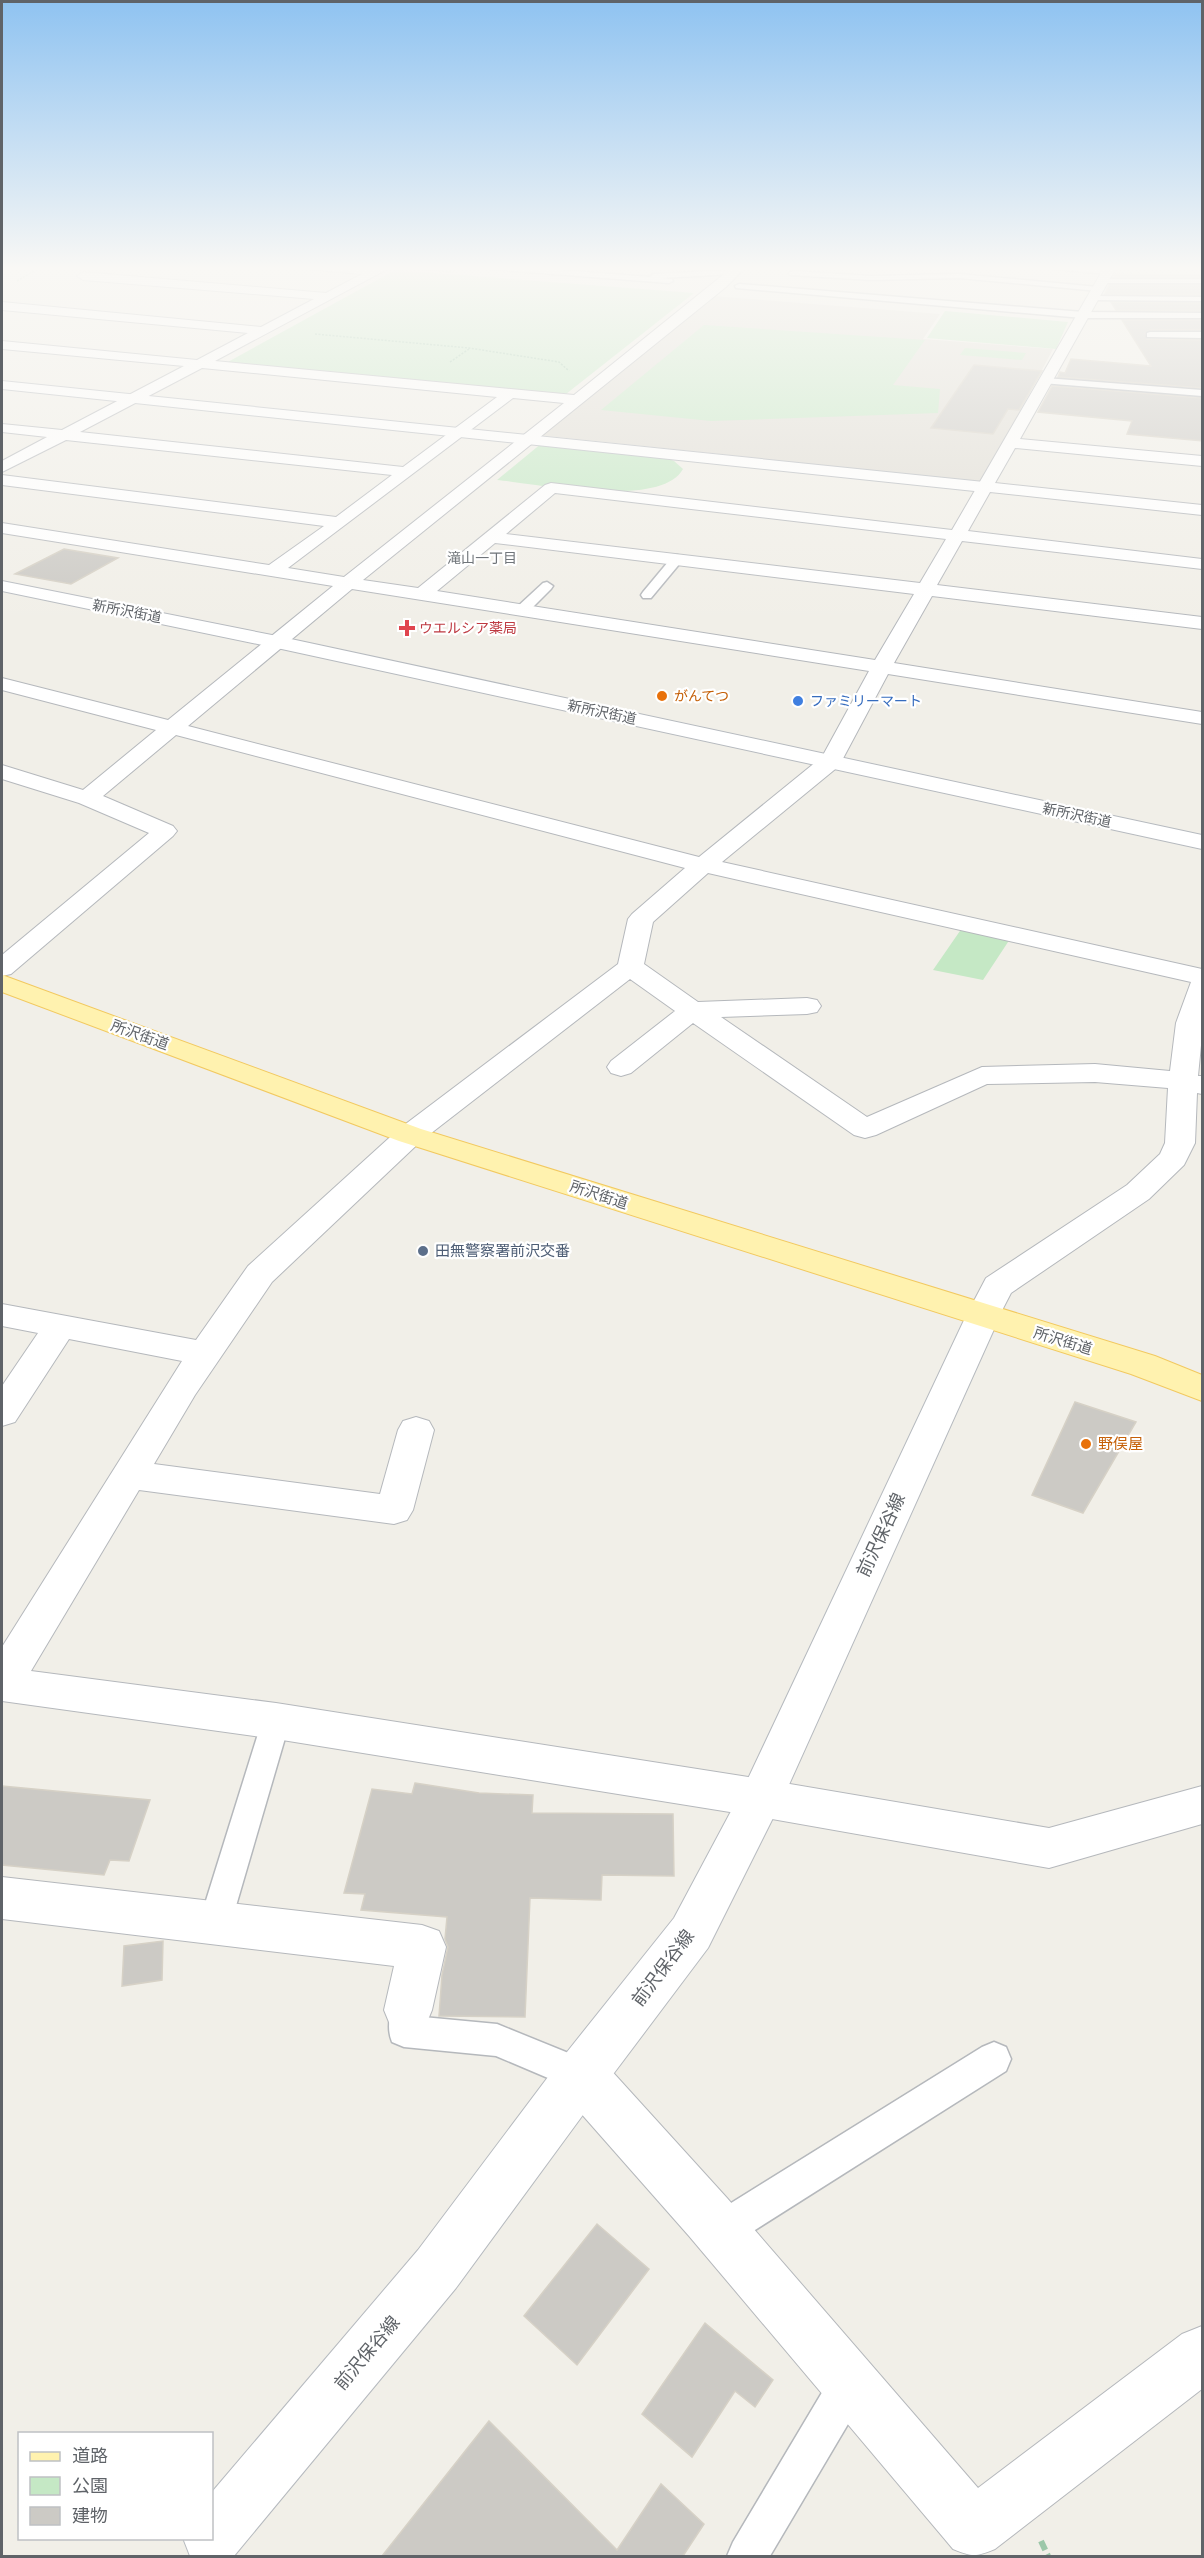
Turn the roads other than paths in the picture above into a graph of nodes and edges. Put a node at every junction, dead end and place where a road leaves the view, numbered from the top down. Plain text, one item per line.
1 (6, 385) edge
2 (159, 385) edge
3 (429, 385) edge
4 (595, 385) edge
5 (1045, 385) edge
6 (1103, 385) edge
7 (511, 393) junction
8 (1203, 393) edge
9 (134, 398) junction
10 (577, 400) junction
11 (1042, 422) junction
12 (1075, 427) dead end
13 (2, 428) edge
14 (459, 433) junction
15 (62, 435) junction
16 (527, 440) junction
17 (1012, 443) junction
18 (1203, 461) edge
19 (2, 467) edge
20 (406, 472) junction
21 (2, 480) edge
22 (984, 487) junction
23 (1203, 510) edge
24 (339, 523) junction
25 (2, 528) edge
26 (957, 536) junction
27 (492, 537) junction
28 (677, 559) junction
29 (1203, 564) edge
30 (273, 570) junction
31 (350, 582) junction
32 (2, 586) edge
33 (547, 586) dead end
34 (926, 591) junction
35 (422, 594) junction
36 (647, 595) dead end
37 (522, 610) junction
38 (1203, 623) edge
39 (277, 642) junction
40 (881, 668) junction
41 (2, 684) edge
42 (1203, 718) edge
43 (171, 727) junction
44 (831, 761) junction
45 (2, 772) edge
46 (87, 798) junction
47 (1203, 842) edge
48 (703, 865) junction
49 (630, 967) junction
50 (2, 968) edge
51 (1203, 977) edge
52 (2, 983) edge
53 (1203, 986) edge
54 (807, 1006) dead end
55 (693, 1010) junction
56 (621, 1067) dead end
57 (1193, 1083) edge
58 (410, 1135) junction
59 (2, 1315) edge
60 (982, 1316) junction
61 (60, 1326) junction
62 (205, 1354) junction
63 (1203, 1389) edge
64 (2, 1413) edge
65 (416, 1430) dead end
66 (130, 1474) junction
67 (2, 1683) edge
68 (276, 1721) junction
69 (761, 1798) junction
70 (1203, 1805) edge
71 (2, 1899) edge
72 (216, 1923) junction
73 (408, 2010) joint
74 (994, 2059) dead end
75 (582, 2075) junction
76 (720, 2231) junction
77 (1203, 2355) edge
78 (850, 2383) junction
79 (213, 2536) edge
80 (209, 2540) edge
81 (195, 2556) edge
82 (747, 2556) edge

1 - 9 street
2 - 9 street
3 - 7 street
4 - 10 street
5 - 11 street
6 - 8 lane
7 - 10 street
7 - 14 street
9 - 14 street
9 - 15 street
10 - 16 street
11 - 12 street
11 - 17 street
13 - 15 street
14 - 16 street
14 - 20 street
15 - 19 street
15 - 20 street
16 - 22 street
16 - 31 street
17 - 18 street
17 - 22 street
20 - 24 street
21 - 24 street
22 - 23 street
22 - 26 street
24 - 30 street
25 - 30 street
26 - 27 street
26 - 29 street
26 - 34 street
27 - 28 street
27 - 35 street
28 - 34 street
28 - 36 lane
30 - 31 street
31 - 35 street
31 - 39 street
32 - 39 street, 新所沢街道
33 - 37 lane
34 - 38 street
34 - 40 street
35 - 37 street
37 - 40 street
39 - 43 street
39 - 44 street, 新所沢街道
40 - 42 street
40 - 44 street
41 - 43 street
43 - 46 street
43 - 48 street
44 - 47 street, 新所沢街道
44 - 48 street
45 - 46 street
46 - 50 street
48 - 49 street
48 - 51 street
49 - 55 street
49 - 58 street
52 - 58 main road, 所沢街道
53 - 57 street, 前沢保谷線
54 - 55 street
55 - 56 street
55 - 57 street
57 - 60 street, 前沢保谷線
58 - 60 main road, 所沢街道
58 - 62 street
59 - 61 street
60 - 63 main road, 所沢街道
60 - 69 street, 前沢保谷線
61 - 62 street
61 - 64 street
62 - 66 street
65 - 66 street
66 - 67 street
67 - 68 street
68 - 69 street
68 - 72 lane
69 - 70 street
69 - 75 street, 前沢保谷線
71 - 72 street
72 - 73 street
73 - 75 lane
74 - 76 lane
75 - 76 street
75 - 79 street, 前沢保谷線
76 - 78 street
77 - 78 street
78 - 82 lane
80 - 81 street, 前沢保谷線

